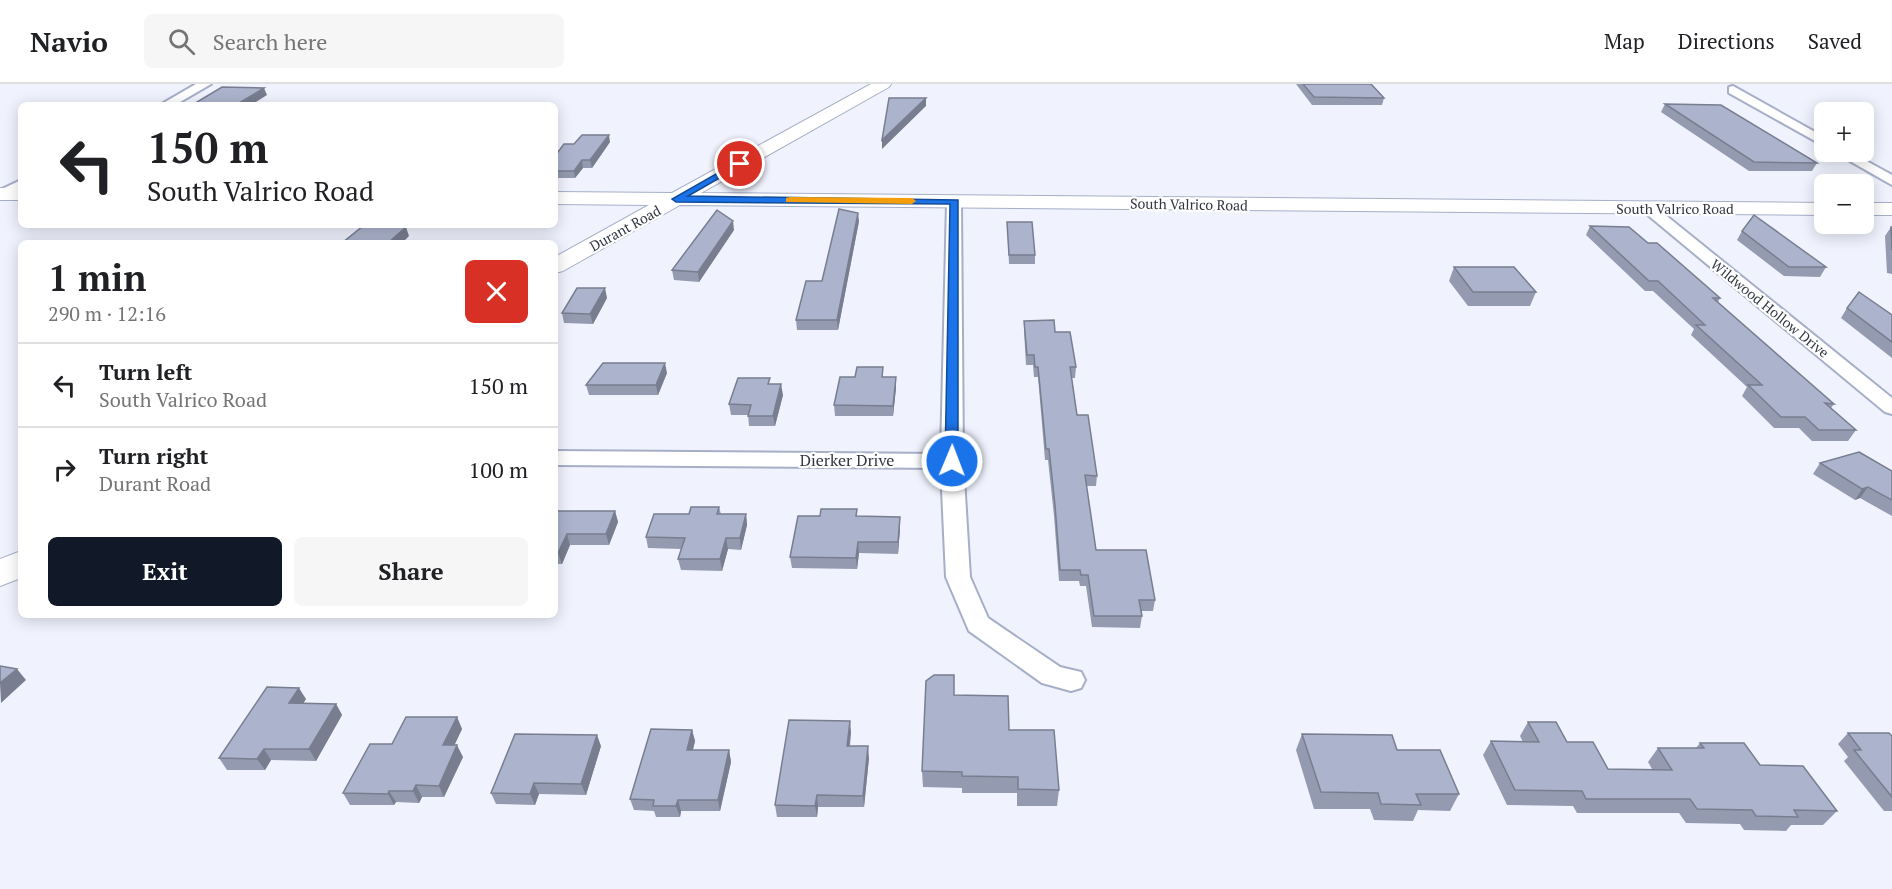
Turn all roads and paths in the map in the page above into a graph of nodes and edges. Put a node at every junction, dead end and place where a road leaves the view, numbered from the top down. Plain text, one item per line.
1 (205, 84) edge
2 (883, 84) edge
3 (1733, 90) dead end
4 (172, 102) edge
5 (1814, 135) edge
6 (1859, 162) edge
7 (1892, 180) edge
8 (558, 198) edge
9 (676, 199) junction
10 (954, 201) junction
11 (1648, 208) junction
12 (1814, 209) edge
13 (1874, 209) edge
14 (1892, 209) edge
15 (558, 264) edge
16 (1892, 408) edge
17 (558, 458) edge
18 (952, 461) junction
19 (18, 565) edge
20 (0, 574) edge
21 (1071, 680) dead end

1 - 4 street
2 - 9 street, Durant Road
3 - 5 street
6 - 7 street
8 - 9 street, South Valrico Road
9 - 10 street, South Valrico Road
9 - 15 street, Durant Road
10 - 11 street, South Valrico Road
10 - 18 street
11 - 12 street, South Valrico Road
11 - 16 street, Wildwood Hollow Drive
13 - 14 street
17 - 18 street, Dierker Drive
18 - 21 street
19 - 20 street

